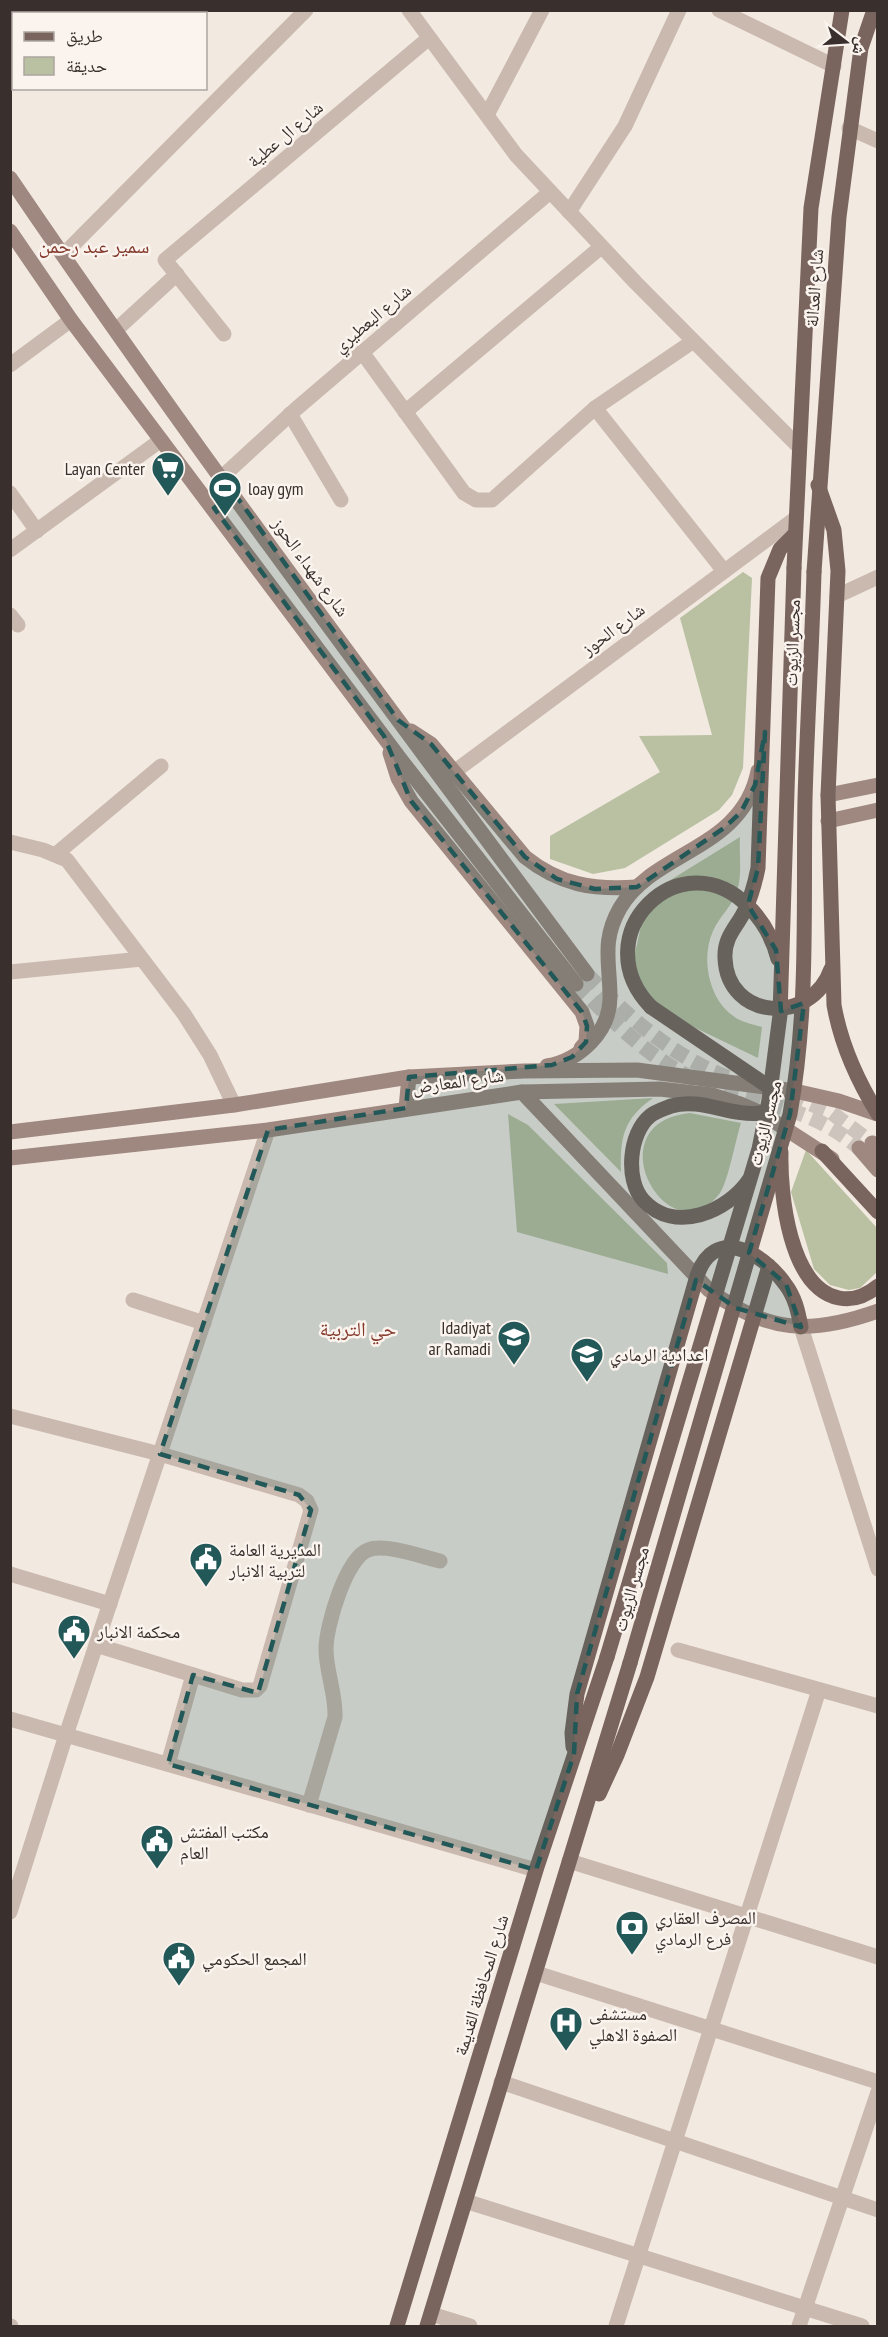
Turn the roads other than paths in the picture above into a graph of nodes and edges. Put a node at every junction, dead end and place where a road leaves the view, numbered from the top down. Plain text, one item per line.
1 (306, 10) edge
2 (409, 10) edge
3 (542, 10) edge
4 (679, 10) edge
5 (718, 10) edge
6 (842, 10) edge
7 (874, 10) edge
8 (429, 38) junction
9 (834, 66) junction
10 (487, 116) junction
11 (849, 129) junction
12 (878, 141) edge
13 (10, 178) edge
14 (550, 192) junction
15 (569, 212) junction
16 (10, 231) edge
17 (601, 247) junction
18 (63, 255) junction
19 (177, 274) junction
20 (71, 320) junction
21 (116, 330) junction
22 (224, 334) dead end
23 (692, 342) junction
24 (362, 352) junction
25 (10, 364) edge
26 (595, 408) junction
27 (405, 412) junction
28 (290, 414) junction
29 (161, 440) junction
30 (799, 447) junction
31 (222, 477) junction
32 (818, 485) junction
33 (10, 493) edge
34 (234, 493) junction
35 (341, 500) dead end
36 (214, 508) junction
37 (796, 518) junction
38 (37, 531) junction
39 (795, 534) junction
40 (10, 550) edge
41 (794, 567) joint
42 (724, 571) junction
43 (814, 572) joint
44 (878, 577) edge
45 (837, 596) junction
46 (398, 720) junction
47 (765, 732) junction
48 (384, 736) junction
49 (161, 765) dead end
50 (454, 772) junction
51 (878, 785) edge
52 (828, 795) junction
53 (878, 810) edge
54 (828, 821) junction
55 (10, 842) edge
56 (55, 855) junction
57 (637, 887) junction
58 (142, 959) junction
59 (832, 968) junction
60 (10, 972) edge
61 (782, 974) junction
62 (572, 1057) junction
63 (524, 1071) junction
64 (409, 1077) junction
65 (769, 1088) junction
66 (522, 1092) junction
67 (234, 1105) junction
68 (406, 1108) junction
69 (761, 1113) junction
70 (878, 1114) edge
71 (268, 1130) junction
72 (10, 1132) edge
73 (782, 1143) junction
74 (869, 1147) tunnel mouth
75 (822, 1151) junction
76 (10, 1158) edge
77 (878, 1170) edge
78 (749, 1180) junction
79 (878, 1204) edge
80 (878, 1212) edge
81 (770, 1266) junction
82 (697, 1276) junction
83 (878, 1286) edge
84 (133, 1300) dead end
85 (878, 1311) edge
86 (754, 1316) junction
87 (204, 1323) junction
88 (801, 1327) junction
89 (10, 1416) edge
90 (160, 1454) junction
91 (440, 1561) dead end
92 (877, 1563) edge
93 (10, 1574) edge
94 (110, 1604) junction
95 (96, 1645) junction
96 (678, 1650) dead end
97 (607, 1657) joint
98 (193, 1675) junction
99 (819, 1690) junction
100 (878, 1706) edge
101 (10, 1719) edge
102 (66, 1735) junction
103 (574, 1754) junction
104 (168, 1764) junction
105 (309, 1805) junction
106 (580, 1828) junction
107 (569, 1861) junction
108 (536, 1870) junction
109 (10, 1912) edge
110 (745, 1916) junction
111 (878, 1958) edge
112 (536, 1973) junction
113 (710, 2028) junction
114 (501, 2082) junction
115 (878, 2082) edge
116 (878, 2092) edge
117 (674, 2141) junction
118 (842, 2198) junction
119 (465, 2201) junction
120 (878, 2210) edge
121 (639, 2253) junction
122 (805, 2308) junction
123 (429, 2320) edge
124 (397, 2326) edge
125 (470, 2326) edge
126 (616, 2326) edge
127 (799, 2326) edge
128 (862, 2326) edge

1 - 18 street
2 - 8 street
3 - 10 street
4 - 15 street
5 - 9 street
6 - 9 main road, شارع العدالة
7 - 11 main road, شارع العدالة
8 - 10 street
8 - 19 street, شارع ال عطية
9 - 30 main road, شارع العدالة
10 - 14 street
11 - 12 street
11 - 32 main road, شارع العدالة
13 - 18 main road, شارع شهداء الحوز
14 - 15 street
14 - 24 street, شارع البعطيري
15 - 17 street
16 - 20 main road, شارع شهداء الحوز
17 - 23 street
17 - 27 street
18 - 21 main road, شارع شهداء الحوز
19 - 21 street
19 - 22 street
20 - 25 street
20 - 29 main road, شارع شهداء الحوز
21 - 31 main road, شارع شهداء الحوز
23 - 26 street
23 - 30 street
24 - 27 street
24 - 28 street, شارع البعطيري
26 - 27 street
26 - 42 street
28 - 31 street, شارع البعطيري
28 - 35 street
29 - 36 main road, شارع شهداء الحوز
29 - 38 street
30 - 37 main road, شارع العدالة
31 - 34 main road, شارع شهداء الحوز
32 - 43 main road, شارع العدالة
32 - 45 main road
33 - 38 street
34 - 36 main road
34 - 46 main road, شارع شهداء الحوز
36 - 48 main road, شارع شهداء الحوز
37 - 39 main road, شارع العدالة
37 - 42 street, شارع الحوز
38 - 40 street
39 - 41 main road, شارع العدالة
39 - 47 main road
41 - 61 main road, مجسر الزيوت, bridge
42 - 50 street, شارع الحوز
43 - 73 main road, مجسر الزيوت, bridge
44 - 45 street
45 - 52 main road
46 - 48 main road, شارع شهداء الحوز
46 - 50 main road
47 - 57 main road
47 - 59 main road
48 - 62 main road
49 - 56 street
50 - 57 main road
51 - 52 main road
52 - 54 main road
53 - 54 main road
54 - 59 main road
55 - 56 street
56 - 58 street
57 - 62 main road
58 - 60 street
58 - 67 street
59 - 70 main road
61 - 65 main road, bridge
61 - 78 main road, مجسر الزيوت, bridge
62 - 63 main road
63 - 64 main road, شارع المعارض
63 - 65 main road, شارع المعارض
64 - 67 main road, شارع المعارض
64 - 68 main road
65 - 70 main road, شارع المعارض
66 - 68 main road, شارع المعارض
66 - 69 main road, شارع المعارض
66 - 82 main road
67 - 72 main road, شارع المعارض
68 - 71 main road, شارع المعارض
69 - 75 main road, شارع المعارض
69 - 78 main road
71 - 76 main road, شارع المعارض
71 - 87 street
73 - 83 main road, bridge
73 - 106 main road, مجسر الزيوت, bridge
74 - 77 main road
75 - 79 main road, شارع المعارض
75 - 80 main road
78 - 97 main road, مجسر الزيوت, bridge
81 - 82 main road
81 - 86 main road
81 - 88 main road
82 - 86 main road
82 - 103 main road
84 - 87 street
85 - 88 main road
86 - 88 main road
86 - 106 main road
87 - 90 street
88 - 92 street
89 - 90 street
90 - 94 street
90 - 98 street
91 - 105 street
93 - 94 street
94 - 95 street
95 - 98 street
95 - 102 street
96 - 99 street
97 - 103 main road, شارع المحافظة القديمة
98 - 104 street
99 - 100 street
99 - 110 street
101 - 102 street
102 - 104 street
102 - 109 street
103 - 108 main road, شارع المحافظة القديمة
104 - 105 street
105 - 108 street
106 - 107 main road
107 - 110 street
107 - 112 main road
108 - 124 main road, شارع المحافظة القديمة
110 - 111 street
110 - 113 street
112 - 113 street
112 - 114 main road
113 - 115 street
113 - 117 street
114 - 117 street
114 - 119 main road
116 - 118 street
117 - 118 street
117 - 121 street
118 - 120 street
118 - 122 street
119 - 121 street
119 - 123 main road
121 - 122 street
121 - 126 street
122 - 127 street
122 - 128 street
123 - 125 street

